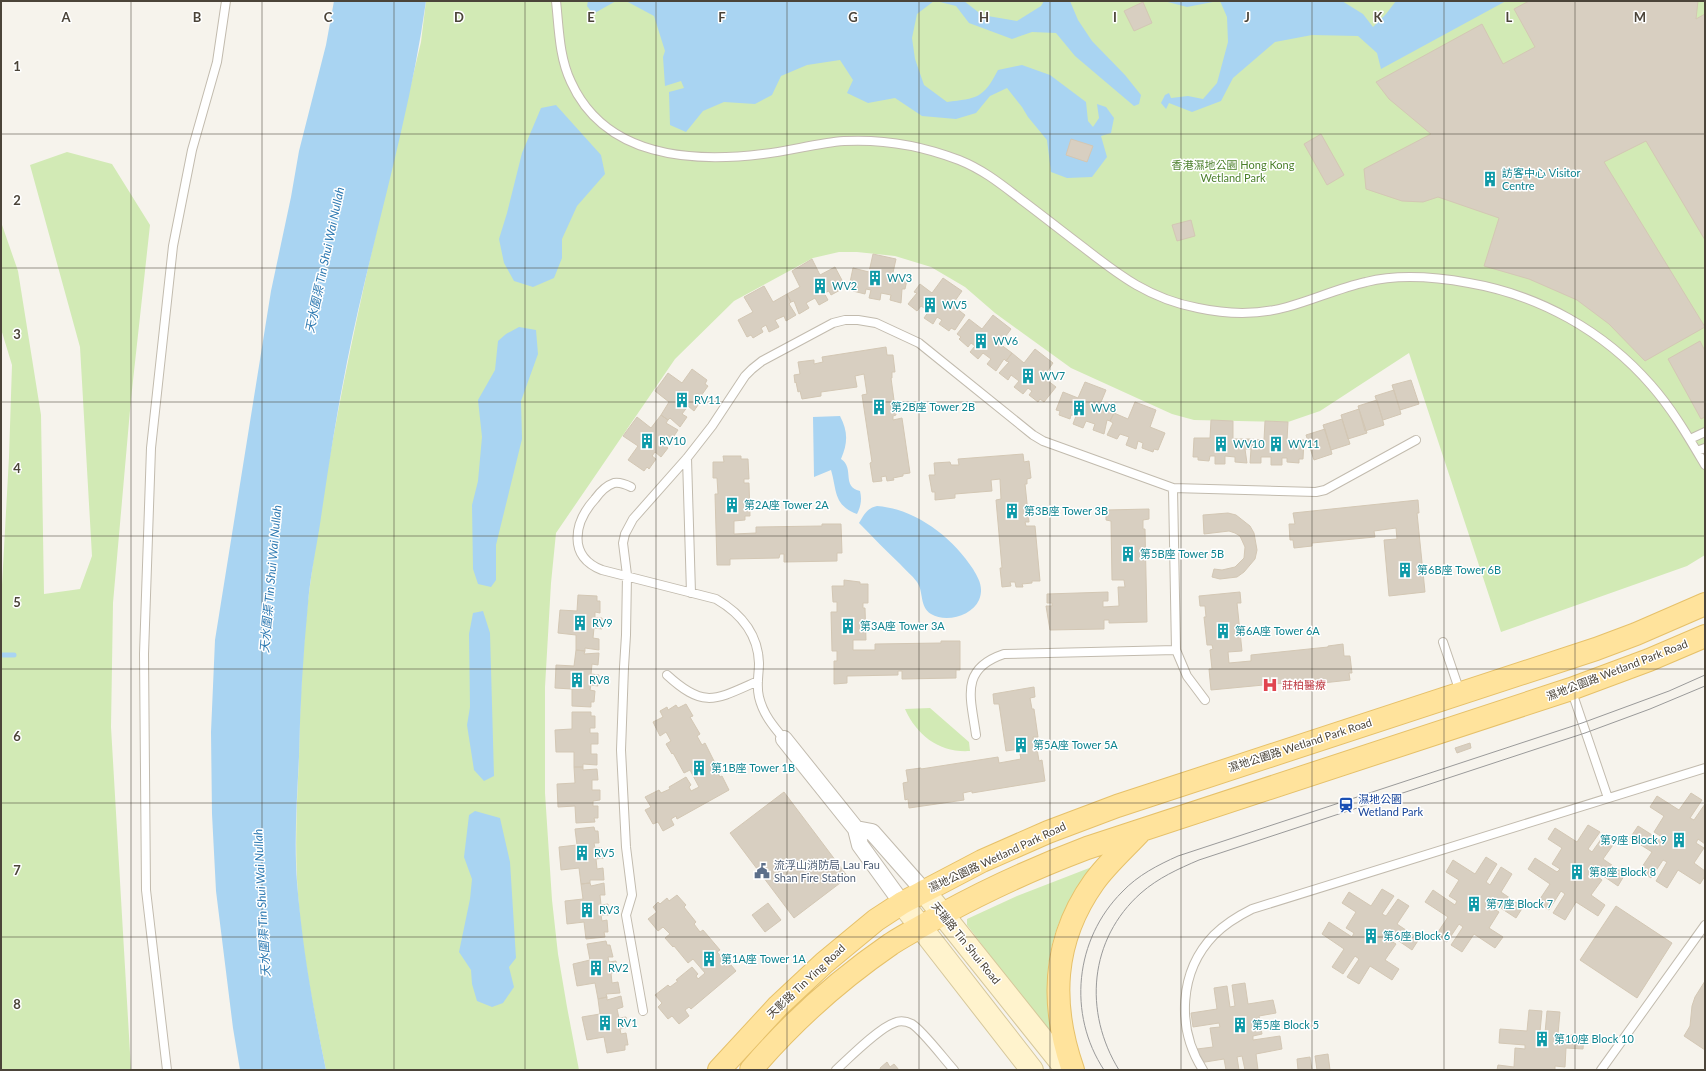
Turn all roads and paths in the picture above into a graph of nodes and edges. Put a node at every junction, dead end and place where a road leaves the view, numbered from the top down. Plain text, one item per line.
1 (226, 1) edge
2 (556, 1) edge
3 (1705, 432) edge
4 (1690, 439) junction
5 (1416, 440) dead end
6 (1705, 448) edge
7 (1697, 451) junction
8 (688, 458) junction
9 (1705, 466) edge
10 (631, 487) dead end
11 (1173, 488) junction
12 (627, 575) junction
13 (691, 593) junction
14 (1705, 604) edge
15 (1705, 636) edge
16 (1443, 642) dead end
17 (1176, 650) junction
18 (666, 675) dead end
19 (758, 681) junction
20 (1571, 689) junction
21 (1460, 693) junction
22 (1204, 700) dead end
23 (976, 735) dead end
24 (784, 739) joint
25 (1705, 768) edge
26 (1608, 798) junction
27 (856, 829) junction
28 (1143, 829) junction
29 (924, 891) junction
30 (902, 903) junction
31 (943, 914) junction
32 (1705, 925) edge
33 (921, 926) junction
34 (643, 1011) dead end
35 (167, 1070) edge
36 (719, 1070) edge
37 (751, 1070) edge
38 (836, 1070) edge
39 (954, 1070) edge
40 (1032, 1070) edge
41 (1067, 1070) edge
42 (1073, 1070) edge
43 (1203, 1070) edge
44 (1601, 1070) edge

1 - 35 lane
2 - 4 lane
3 - 4 lane
4 - 7 lane
5 - 11 lane
6 - 7 lane
7 - 9 lane
8 - 11 lane
8 - 12 lane
8 - 13 lane
10 - 12 lane
11 - 17 lane
12 - 13 lane
12 - 34 lane
13 - 19 lane
14 - 21 main road, 濕地公園路 Wetland Park Road
15 - 20 main road, 濕地公園路 Wetland Park Road
16 - 21 lane
17 - 22 lane
17 - 23 lane
18 - 19 lane
19 - 24 lane
20 - 26 lane
20 - 28 main road, 濕地公園路 Wetland Park Road
21 - 29 main road, 濕地公園路 Wetland Park Road
24 - 27 street
25 - 26 lane
26 - 43 lane
27 - 29 street, 天瑞路 Tin Shui Road
27 - 30 street
28 - 31 main road, 濕地公園路 Wetland Park Road
28 - 42 main road
29 - 30 main road, 濕地公園路 Wetland Park Road
29 - 31 main road, 天瑞路 Tin Shui Road
30 - 33 main road
30 - 36 main road, 天影路 Tin Ying Road
31 - 33 main road, 濕地公園路 Wetland Park Road
31 - 41 main road, 天瑞路 Tin Shui Road
32 - 44 lane
33 - 37 main road
33 - 40 main road
38 - 39 lane

